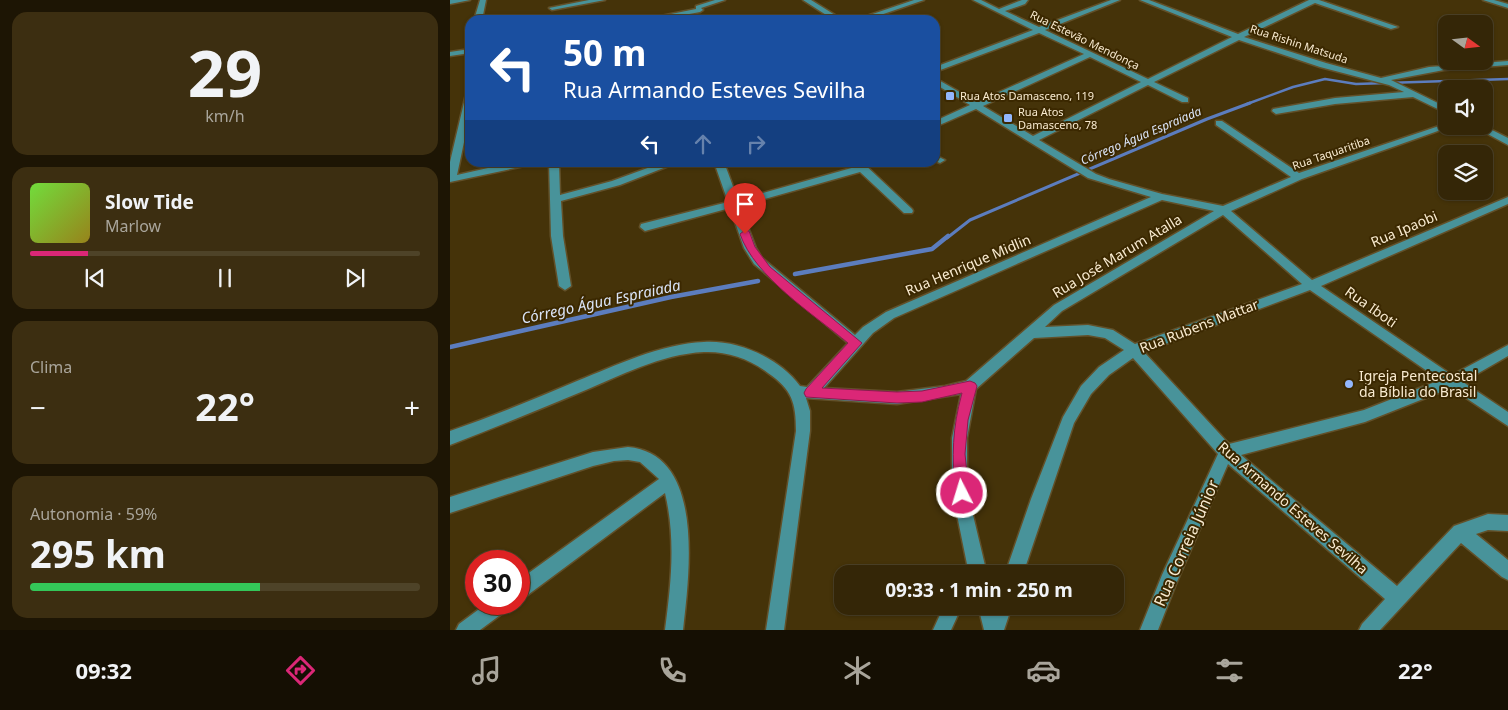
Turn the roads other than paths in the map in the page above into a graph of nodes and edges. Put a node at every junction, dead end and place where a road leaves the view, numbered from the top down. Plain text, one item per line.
1 (467, 0) edge
2 (482, 0) edge
3 (552, 0) edge
4 (602, 0) edge
5 (722, 0) edge
6 (806, 0) edge
7 (921, 0) edge
8 (976, 0) edge
9 (1025, 0) edge
10 (1117, 0) edge
11 (1143, 0) edge
12 (1314, 0) edge
13 (1486, 0) edge
14 (450, 2) edge
15 (698, 6) edge
16 (1508, 6) edge
17 (999, 10) junction
18 (479, 15) edge
19 (664, 15) edge
20 (831, 15) edge
21 (874, 15) edge
22 (1394, 27) dead end
23 (1038, 30) junction
24 (1238, 37) junction
25 (465, 52) edge
26 (450, 54) edge
27 (1089, 55) junction
28 (1508, 63) edge
29 (940, 68) edge
30 (1382, 80) junction
31 (1147, 82) junction
32 (940, 83) edge
33 (1414, 94) junction
34 (1185, 100) dead end
35 (976, 105) junction
36 (1438, 106) edge
37 (1276, 111) dead end
38 (463, 120) edge
39 (940, 122) edge
40 (1219, 123) dead end
41 (1438, 129) edge
42 (1493, 134) edge
43 (1032, 140) junction
44 (1508, 142) edge
45 (507, 167) edge
46 (554, 167) edge
47 (661, 167) edge
48 (721, 167) edge
49 (854, 167) edge
50 (862, 167) edge
51 (1298, 177) junction
52 (451, 179) edge
53 (1161, 197) junction
54 (556, 199) junction
55 (1508, 200) edge
56 (735, 204) junction
57 (1224, 210) junction
58 (908, 211) dead end
59 (645, 227) dead end
60 (1311, 285) junction
61 (565, 286) dead end
62 (1031, 333) junction
63 (856, 343) junction
64 (1134, 350) junction
65 (1508, 350) edge
66 (1451, 382) junction
67 (970, 386) junction
68 (804, 392) junction
69 (1508, 420) edge
70 (450, 438) edge
71 (1226, 452) junction
72 (669, 481) junction
73 (450, 505) edge
74 (1508, 523) edge
75 (1460, 532) junction
76 (972, 565) edge
77 (1017, 565) edge
78 (1508, 571) edge
79 (530, 583) edge
80 (1397, 598) junction
81 (486, 615) edge
82 (949, 615) edge
83 (990, 615) edge
84 (1000, 615) edge
85 (465, 630) edge
86 (674, 630) edge
87 (775, 630) edge
88 (942, 630) edge
89 (994, 630) edge
90 (1149, 630) edge
91 (1369, 630) edge

1 - 14 street
2 - 18 street
3 - 4 street
5 - 15 street
6 - 20 street
7 - 21 street
8 - 17 street, Rua Estevão Mendonça
9 - 17 street
10 - 23 street
11 - 24 street, Rua Rishin Matsuda
12 - 22 street
12 - 24 street
13 - 16 street
15 - 19 street
17 - 23 street, Rua Estevão Mendonça
23 - 27 street, Rua Estevão Mendonça
23 - 29 street
24 - 30 street, Rua Rishin Matsuda
24 - 31 street
25 - 26 street
27 - 31 street, Rua Estevão Mendonça
27 - 35 street
28 - 30 street
30 - 33 street, Rua Rishin Matsuda
31 - 34 street, Rua Estevão Mendonça
31 - 43 street
32 - 35 street
33 - 36 street, Rua Rishin Matsuda
33 - 37 street
35 - 39 street
35 - 43 street
38 - 52 street
40 - 51 street
41 - 51 street, Rua Taquaritiba
42 - 44 street
43 - 53 street
45 - 52 street
46 - 54 street
47 - 54 street
48 - 56 street
49 - 56 street
50 - 58 street
51 - 57 street, Rua Taquaritiba
53 - 57 street
53 - 63 street, Rua Henrique Midlin
54 - 61 street
55 - 60 street, Rua Ipaobi
56 - 59 street
56 - 63 street
57 - 60 street, Rua Iboti
57 - 62 street, Rua José Marum Atalla
60 - 64 street, Rua Rubens Mattar
60 - 66 street, Rua Iboti
62 - 64 street, Rua Armando Esteves Sevilha
62 - 67 street
63 - 68 street, Rua Henrique Midlin
64 - 71 street, Rua Armando Esteves Sevilha
64 - 77 street, Rua Rubens Mattar
65 - 66 street
66 - 69 street, Rua Iboti
66 - 71 street
67 - 68 street
67 - 76 street
68 - 70 street
68 - 87 street
71 - 80 street, Rua Armando Esteves Sevilha
71 - 90 street, Rua Correia Júnior
72 - 73 street
72 - 79 street
72 - 86 street
74 - 75 street
75 - 78 street
75 - 80 street
80 - 91 street
81 - 85 street
82 - 88 street
83 - 89 street
84 - 89 street

